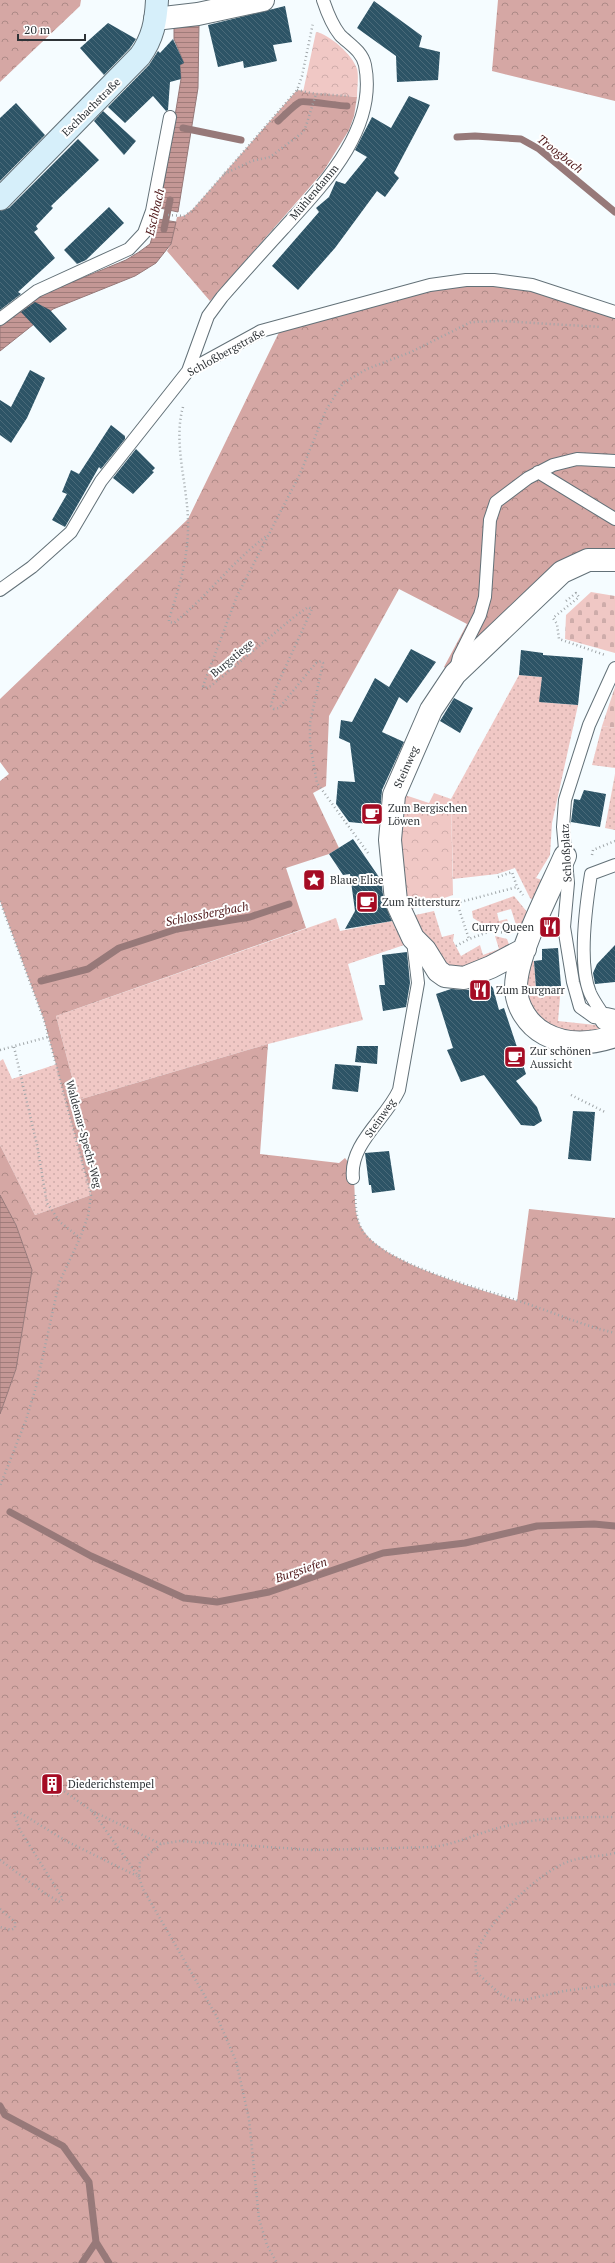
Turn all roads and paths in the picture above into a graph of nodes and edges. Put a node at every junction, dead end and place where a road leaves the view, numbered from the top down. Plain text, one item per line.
1 (262, 0) edge
2 (323, 0) edge
3 (211, 8) edge
4 (162, 12) edge
5 (314, 17) dead end
6 (297, 90) junction
7 (316, 94) junction
8 (365, 97) junction
9 (170, 117) dead end
10 (222, 175) junction
11 (0, 200) edge
12 (177, 217) dead end
13 (615, 312) edge
14 (0, 319) edge
15 (608, 327) dead end
16 (188, 371) junction
17 (184, 402) dead end
18 (615, 461) edge
19 (538, 472) junction
20 (615, 518) edge
21 (269, 534) junction
22 (615, 560) edge
23 (0, 590) edge
24 (565, 602) dead end
25 (608, 656) dead end
26 (615, 668) edge
27 (455, 674) junction
28 (565, 856) junction
29 (372, 860) dead end
30 (615, 865) edge
31 (498, 877) dead end
32 (517, 886) junction
33 (0, 901) edge
34 (539, 915) junction
35 (413, 938) junction
36 (469, 939) junction
37 (527, 943) junction
38 (456, 946) dead end
39 (612, 1025) edge
40 (48, 1037) junction
41 (14, 1046) junction
42 (0, 1050) edge
43 (571, 1095) dead end
44 (605, 1112) dead end
45 (353, 1178) joint
46 (80, 1238) junction
47 (615, 1333) edge
48 (0, 1486) edge
49 (61, 1789) dead end
50 (92, 1811) junction
51 (615, 1817) edge
52 (161, 1844) junction
53 (615, 1853) edge
54 (0, 1860) edge
55 (139, 1877) junction
56 (0, 1909) edge
57 (0, 1927) edge
58 (615, 1984) edge
59 (277, 2263) edge

1 - 3 street
2 - 8 lane, Mühlendamm
3 - 4 street
4 - 11 main road, Eschbachstraße
5 - 6 path
6 - 7 path
6 - 10 path
7 - 8 path
7 - 10 path
8 - 16 lane, Mühlendamm
9 - 14 lane
10 - 12 path
13 - 16 lane, Schloßbergstraße
15 - 21 path
16 - 23 lane, Schloßbergstraße
17 - 21 path
18 - 19 lane
19 - 20 lane
19 - 27 lane, Steinweg
21 - 29 path, Burgstiege
22 - 27 street, Steinweg
24 - 25 path
26 - 28 lane, Schloßplatz
27 - 35 street, Steinweg
28 - 34 street
28 - 39 lane, Schloßplatz
30 - 39 lane
31 - 32 path
32 - 34 path
32 - 36 path
33 - 40 path, Waldemar-Specht-Weg
34 - 37 street
35 - 37 street, Steinweg
35 - 45 lane, Steinweg
36 - 37 path
36 - 38 path
37 - 39 street
40 - 41 path
40 - 46 path, Waldemar-Specht-Weg
41 - 42 path
41 - 46 path
43 - 44 path
45 - 47 path
46 - 48 path, Waldemar-Specht-Weg
49 - 50 path
50 - 52 path
50 - 55 path
51 - 52 path
52 - 55 path
53 - 58 path
54 - 55 path
55 - 59 path
56 - 57 path

